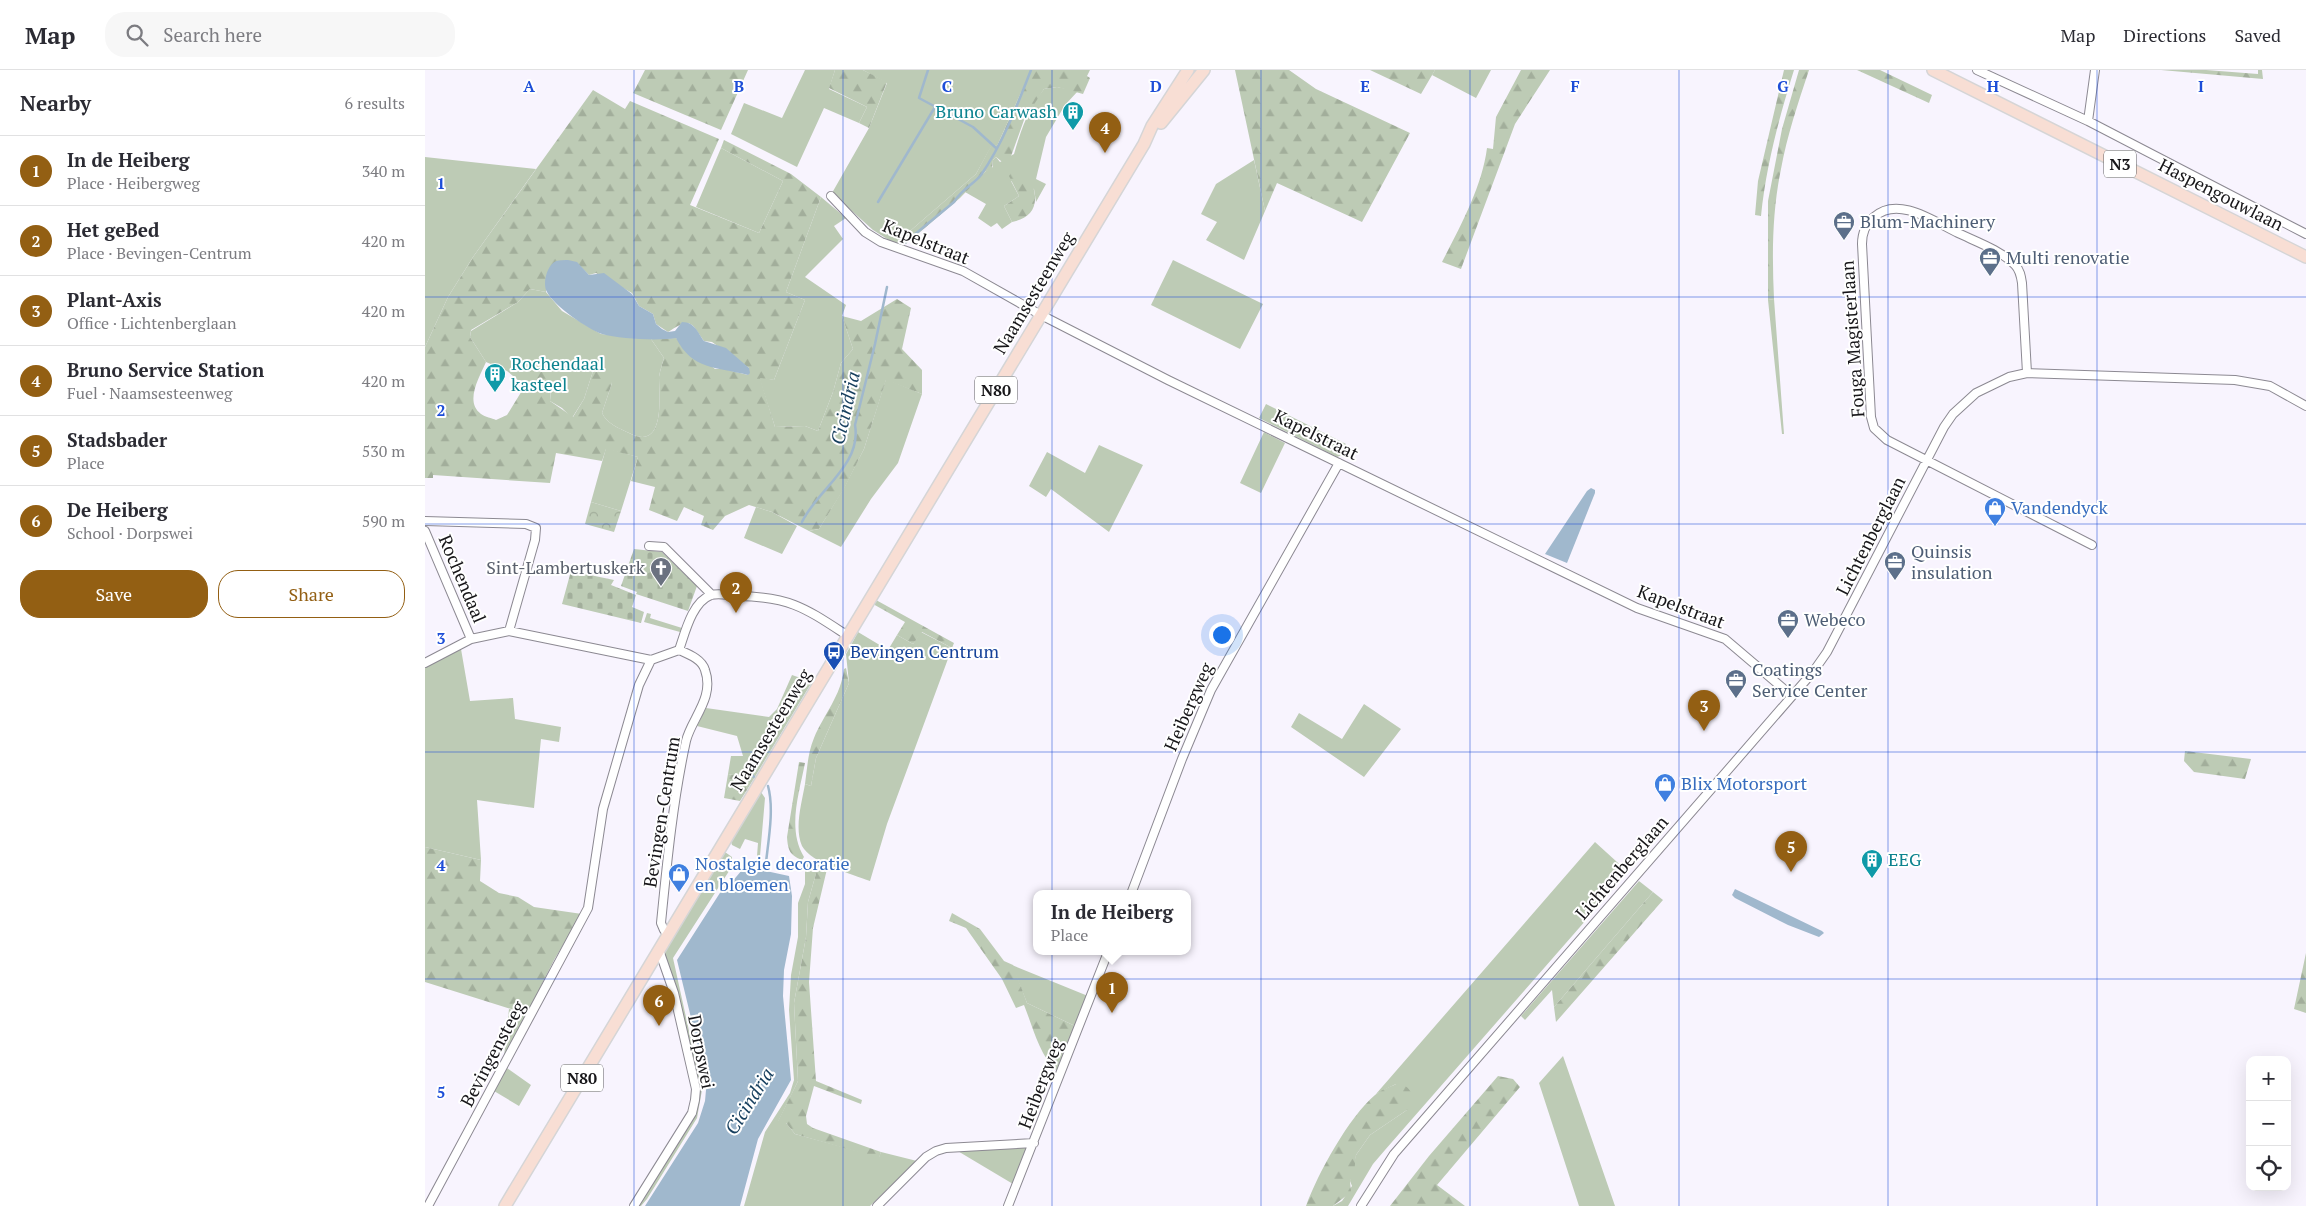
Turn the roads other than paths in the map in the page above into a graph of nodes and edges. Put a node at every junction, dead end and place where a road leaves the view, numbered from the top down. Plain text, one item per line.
1 (1188, 70) edge
2 (1204, 70) edge
3 (1933, 70) edge
4 (1977, 70) edge
5 (2095, 70) edge
6 (2088, 121) junction
7 (1144, 144) junction
8 (831, 196) dead end
9 (2306, 234) edge
10 (2306, 257) edge
11 (1041, 315) junction
12 (2027, 373) junction
13 (2306, 406) edge
14 (1927, 461) junction
15 (1339, 463) junction
16 (425, 521) edge
17 (425, 531) edge
18 (660, 537) dead end
19 (2093, 545) dead end
20 (649, 546) dead end
21 (661, 547) junction
22 (711, 595) junction
23 (509, 631) junction
24 (848, 636) junction
25 (471, 639) junction
26 (679, 650) junction
27 (651, 660) junction
28 (425, 663) edge
29 (1792, 696) junction
30 (1133, 890) edge
31 (669, 934) junction
32 (659, 950) junction
33 (1107, 955) edge
34 (1034, 1143) junction
35 (428, 1206) edge
36 (505, 1206) edge
37 (634, 1206) edge
38 (877, 1206) edge
39 (1008, 1206) edge
40 (1361, 1206) edge

1 - 7 main road, Naamsesteenweg / N80
2 - 7 main road, Naamsesteenweg / N80
3 - 10 main road, Haspengouwlaan / N3
4 - 6 street
5 - 6 street
6 - 9 street
7 - 11 main road, Naamsesteenweg / N80
8 - 11 street, Kapelstraat
11 - 15 street, Kapelstraat
11 - 24 main road, Naamsesteenweg / N80
12 - 13 street, Lichtenberglaan
12 - 14 street, Lichtenberglaan
12 - 14 street, Fouga Magisterlaan
14 - 19 street, Fouga Magisterlaan
14 - 29 street, Lichtenberglaan
15 - 29 street, Kapelstraat
15 - 30 street, Heibergweg
16 - 23 street, Rochendaal
17 - 25 street, Rochendaal
18 - 21 street
20 - 21 street
21 - 22 street
22 - 24 street
22 - 26 street
23 - 25 street
23 - 27 street
24 - 31 main road, Naamsesteenweg / N80
25 - 28 street
26 - 27 street
26 - 31 street, Bevingen-Centrum
27 - 35 street, Bevingensteeg
29 - 40 street, Lichtenberglaan
31 - 32 main road, Naamsesteenweg / N80
32 - 36 main road, Naamsesteenweg / N80
32 - 37 street, Dorpswei
33 - 34 street, Heibergweg
34 - 38 street, Heibergweg
34 - 39 street, Heibergweg

